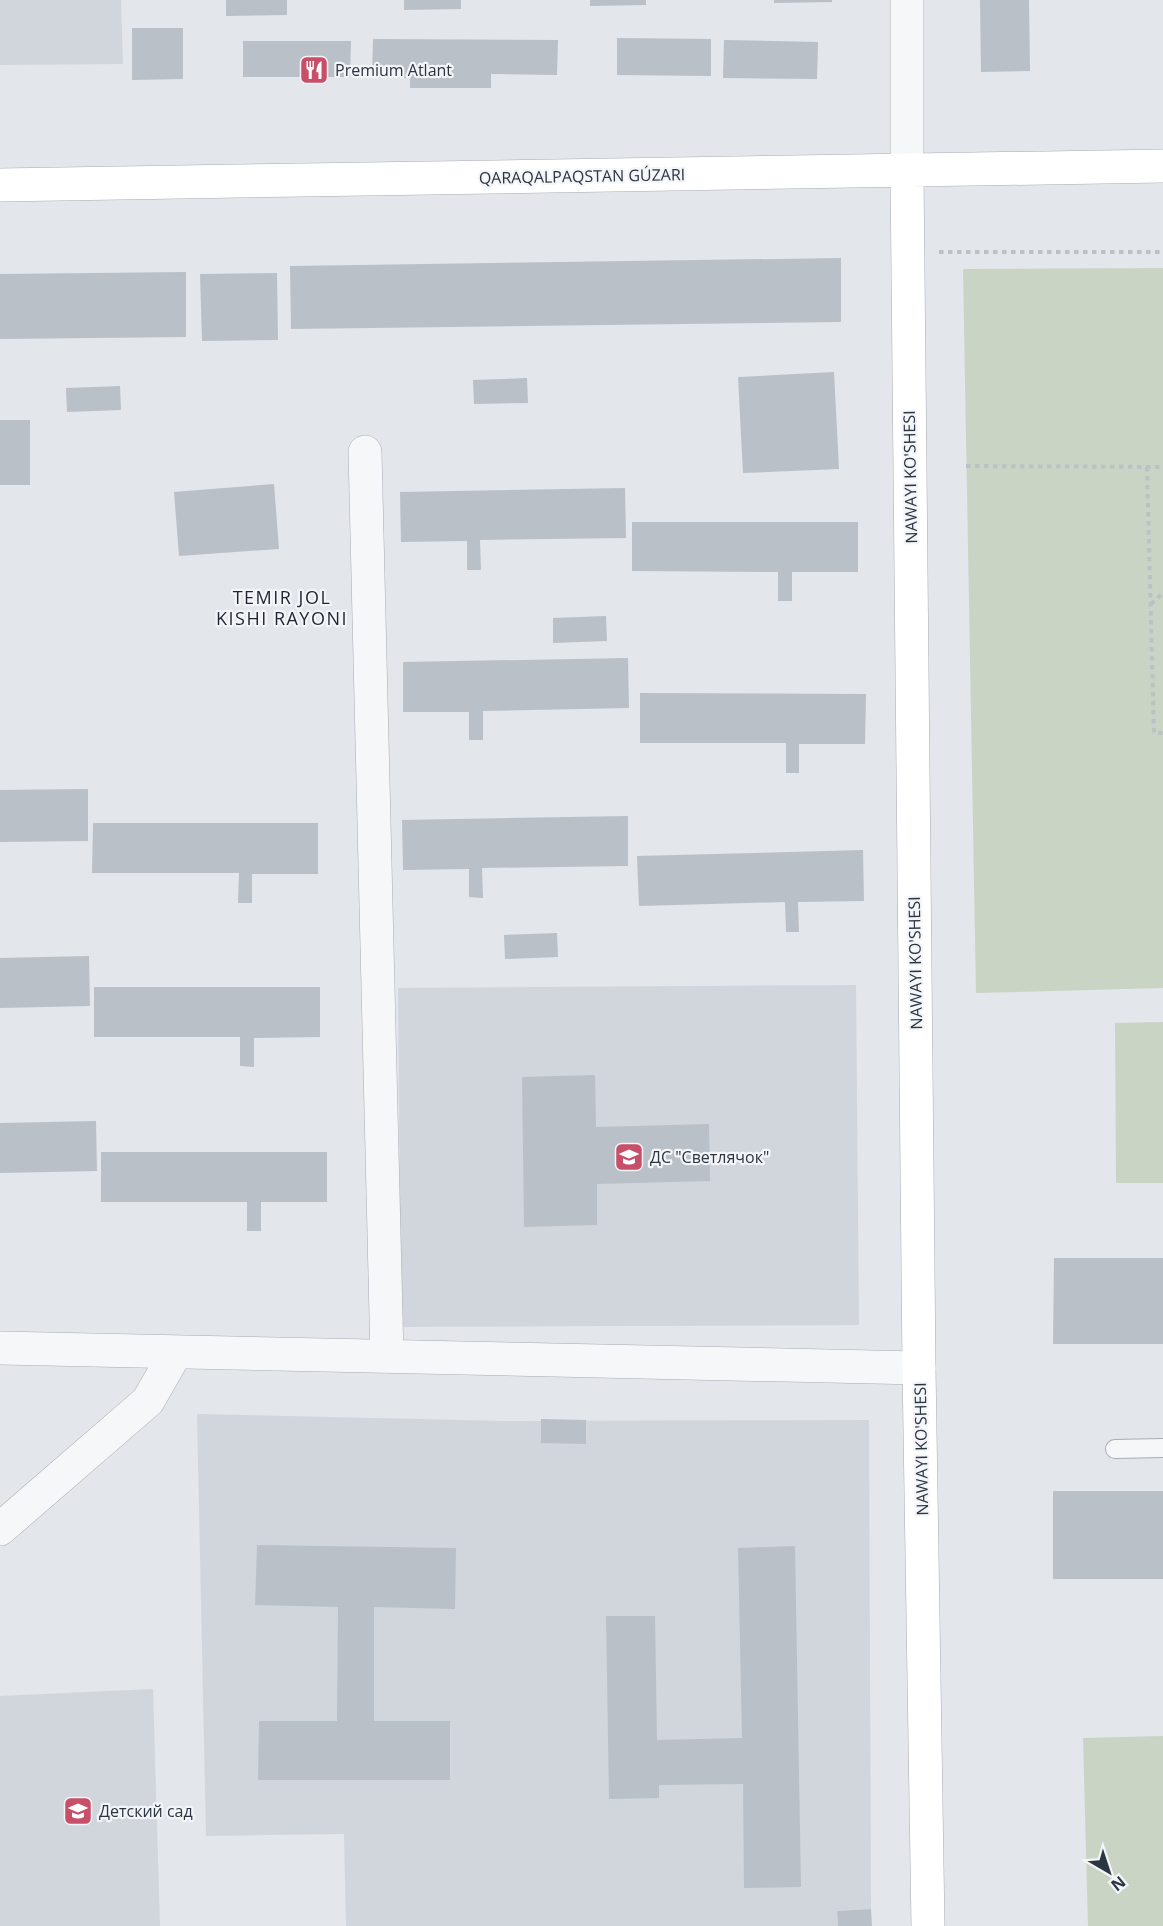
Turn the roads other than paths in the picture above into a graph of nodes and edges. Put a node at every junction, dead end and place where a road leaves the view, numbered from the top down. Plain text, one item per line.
1 (908, 0) edge
2 (1163, 166) edge
3 (907, 171) junction
4 (0, 185) edge
5 (365, 452) dead end
6 (0, 1348) edge
7 (176, 1352) junction
8 (387, 1357) junction
9 (919, 1368) junction
10 (1163, 1448) edge
11 (1115, 1449) dead end
12 (0, 1529) edge
13 (928, 1926) edge

1 - 3 street, NAWAYI KO'SHESI
2 - 3 street
3 - 4 street
3 - 9 street, NAWAYI KO'SHESI
5 - 8 street
6 - 7 street
7 - 8 street
7 - 12 street
8 - 9 street
9 - 13 street, NAWAYI KO'SHESI
10 - 11 lane

